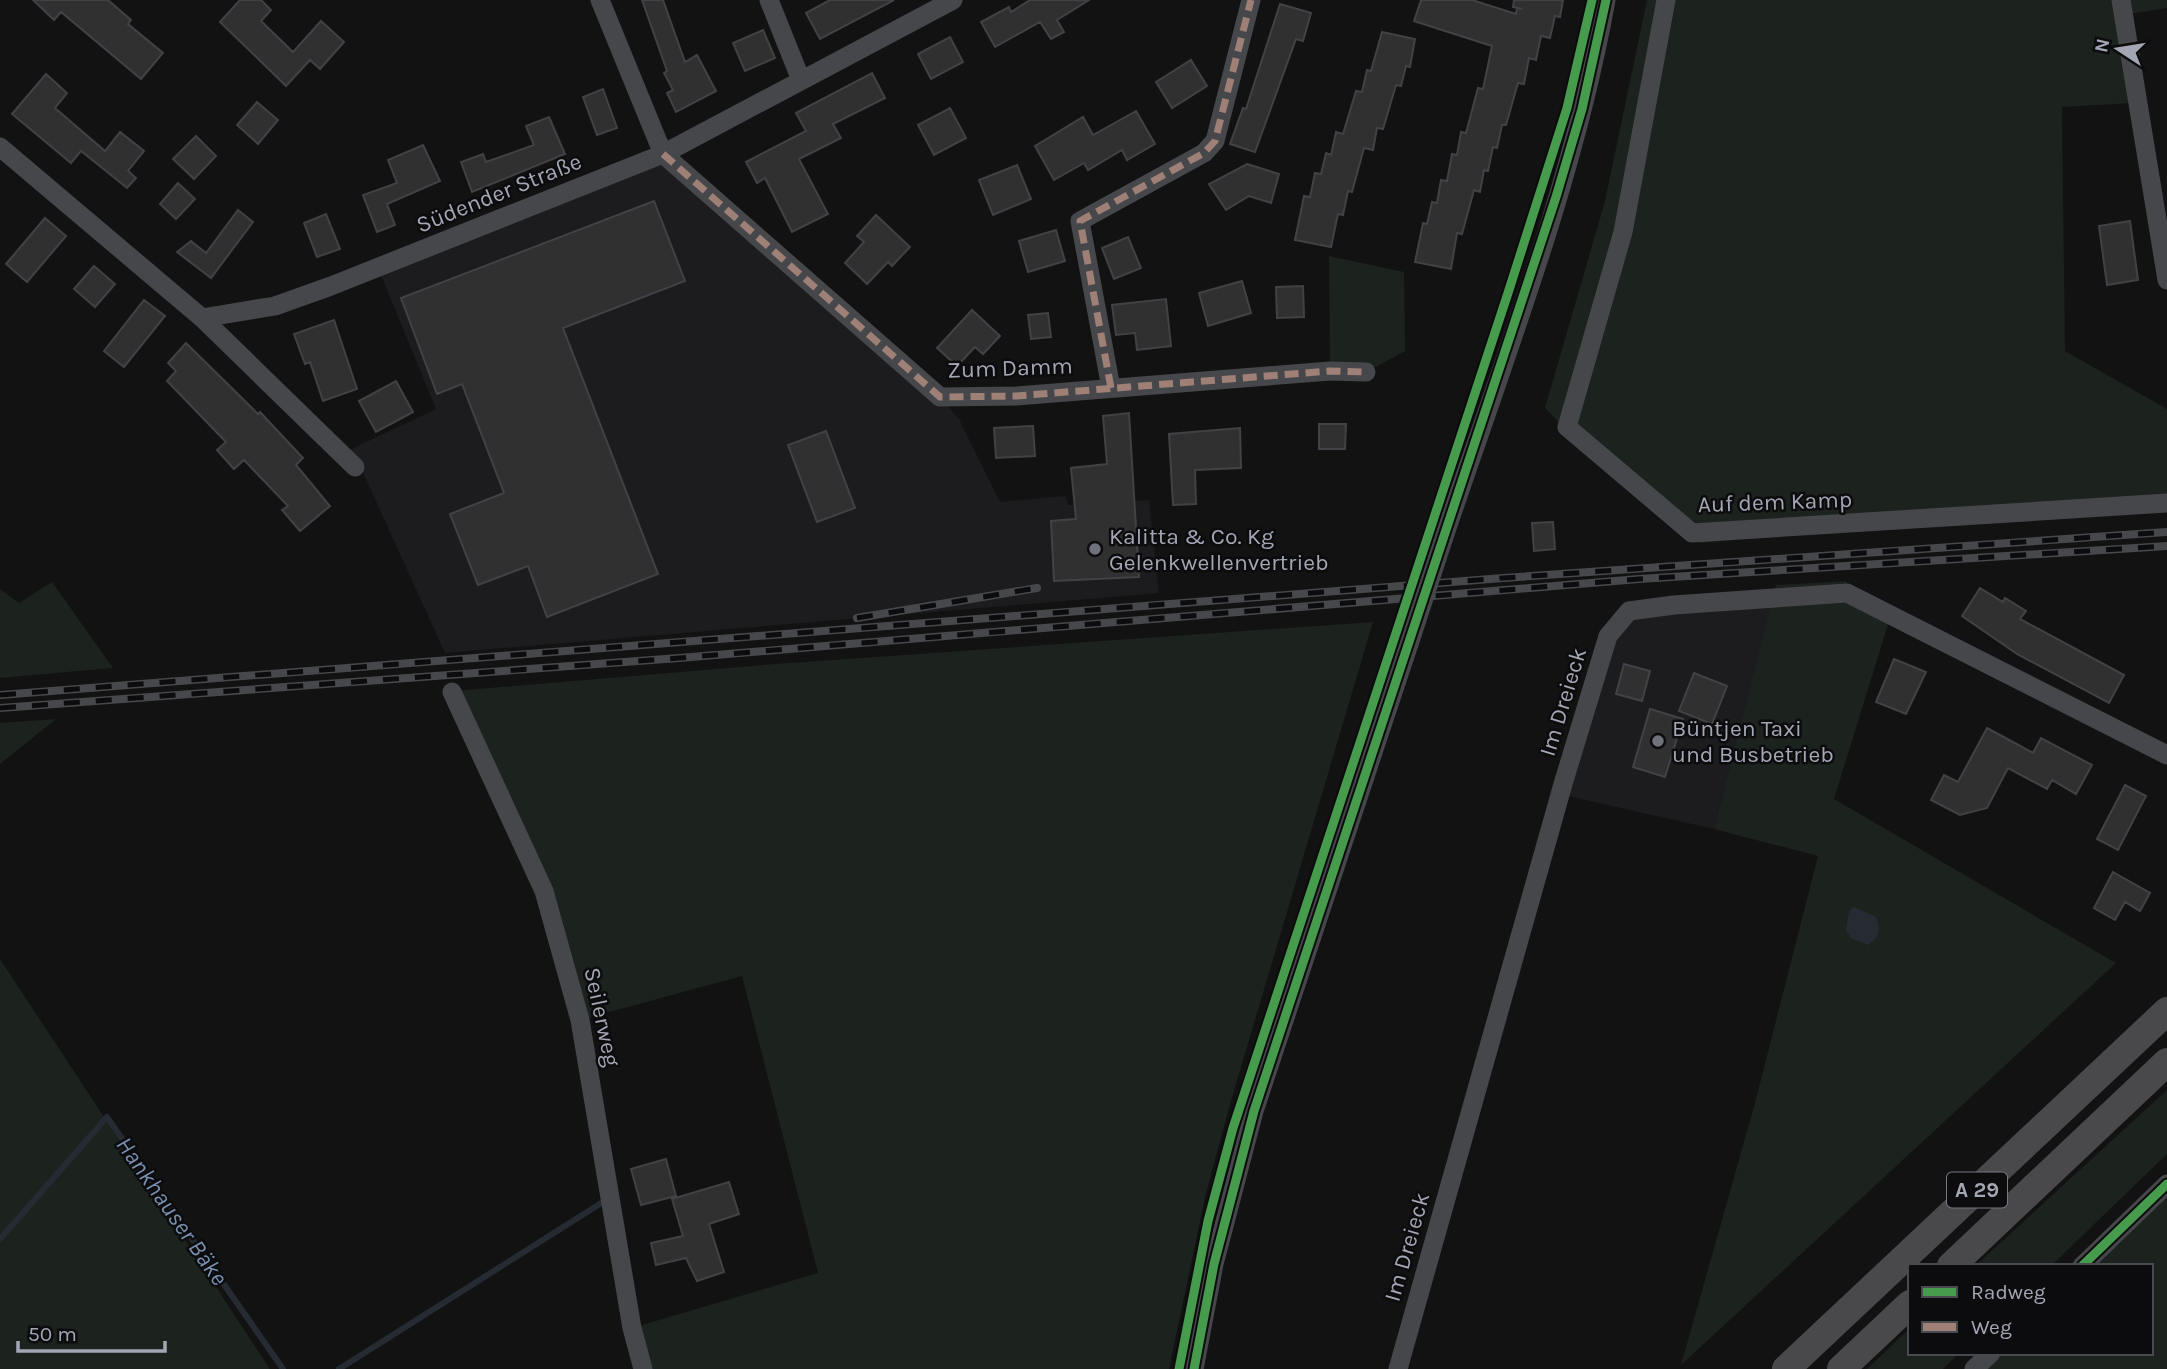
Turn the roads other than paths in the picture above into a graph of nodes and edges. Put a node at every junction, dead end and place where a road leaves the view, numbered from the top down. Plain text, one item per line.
1 (600, 0) edge
2 (769, 0) edge
3 (953, 0) edge
4 (1251, 0) edge
5 (1606, 0) edge
6 (1666, 0) edge
7 (2121, 0) edge
8 (801, 80) junction
9 (0, 147) edge
10 (663, 153) junction
11 (2167, 280) edge
12 (202, 318) junction
13 (1366, 372) dead end
14 (1111, 388) junction
15 (355, 467) dead end
16 (2167, 503) edge
17 (452, 692) dead end
18 (2167, 755) edge
19 (2167, 1011) edge
20 (2167, 1062) edge
21 (2167, 1184) edge
22 (1953, 1264) edge
23 (2083, 1264) edge
24 (1908, 1306) edge
25 (1989, 1355) edge
26 (643, 1369) edge
27 (1194, 1369) edge
28 (1398, 1369) edge
29 (1786, 1369) edge
30 (1841, 1369) edge
31 (1974, 1369) edge

1 - 10 street
2 - 8 street
3 - 8 street, Südender Straße
4 - 14 street
5 - 27 street, bridge
6 - 16 street, Auf dem Kamp
7 - 11 street
8 - 10 street, Südender Straße
9 - 12 street
10 - 12 street, Südender Straße
10 - 14 street, Zum Damm
12 - 15 street
13 - 14 street, Zum Damm
17 - 26 street, Seilerweg
18 - 28 street, Im Dreieck
19 - 29 highway, A 29
20 - 22 highway, A 29
21 - 23 street
24 - 30 highway
25 - 31 street

